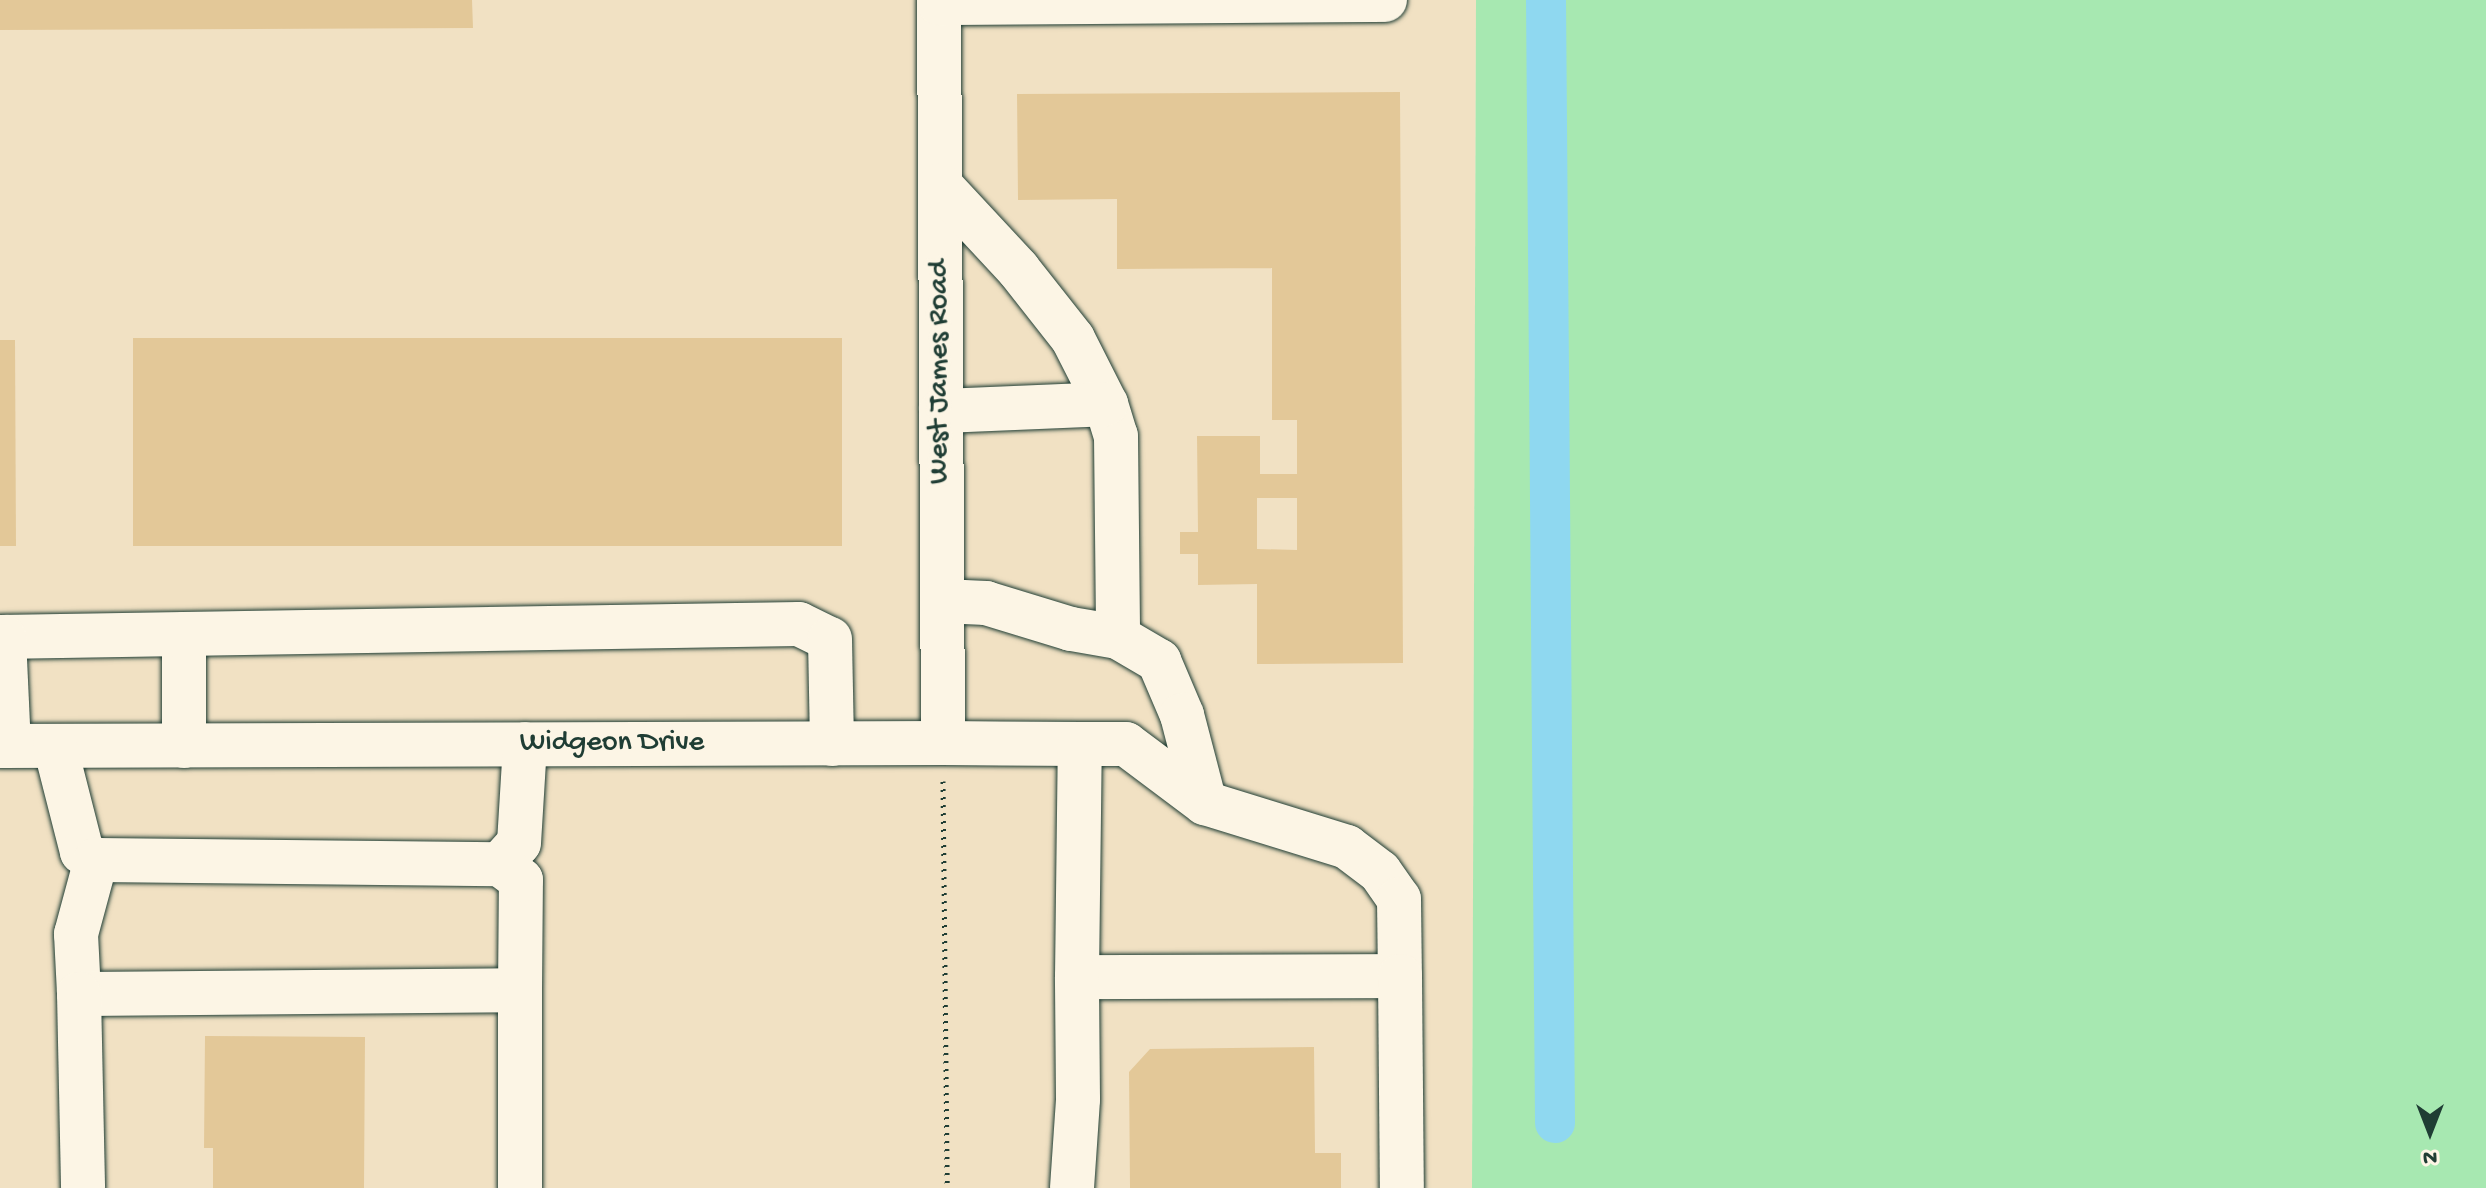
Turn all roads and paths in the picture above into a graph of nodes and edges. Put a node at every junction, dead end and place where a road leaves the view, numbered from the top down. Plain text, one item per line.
1 (1385, 0) edge
2 (939, 2) edge
3 (940, 185) junction
4 (1106, 404) junction
5 (941, 411) junction
6 (942, 601) junction
7 (184, 634) junction
8 (2, 637) edge
9 (1118, 637) junction
10 (943, 743) junction
11 (525, 744) junction
12 (832, 744) junction
13 (1080, 744) junction
14 (5, 746) edge
15 (55, 746) junction
16 (184, 746) junction
17 (1205, 803) junction
18 (96, 860) junction
19 (500, 864) junction
20 (1400, 976) junction
21 (1077, 977) junction
22 (520, 990) junction
23 (79, 994) junction
24 (83, 1188) edge
25 (520, 1188) edge
26 (947, 1188) edge
27 (1072, 1188) edge
28 (1402, 1188) edge

1 - 2 street
2 - 3 street, West James Road
3 - 4 street
3 - 5 street, West James Road
4 - 5 street
4 - 9 street
5 - 6 street, West James Road
6 - 9 street
6 - 10 street, West James Road
7 - 8 street
7 - 12 street
7 - 16 street
8 - 14 street
9 - 17 street
10 - 12 street, Widgeon Drive
10 - 13 street, Widgeon Drive
10 - 26 path
11 - 12 street, Widgeon Drive
11 - 16 street, Widgeon Drive
11 - 19 street
13 - 17 street, Widgeon Drive
13 - 21 street
14 - 15 street, Widgeon Drive
15 - 16 street, Widgeon Drive
15 - 18 street
17 - 20 street, Widgeon Drive
18 - 19 street
18 - 23 street
19 - 22 street
20 - 21 street
20 - 28 street, Widgeon Drive
21 - 27 street
22 - 23 street
22 - 25 street
23 - 24 street

